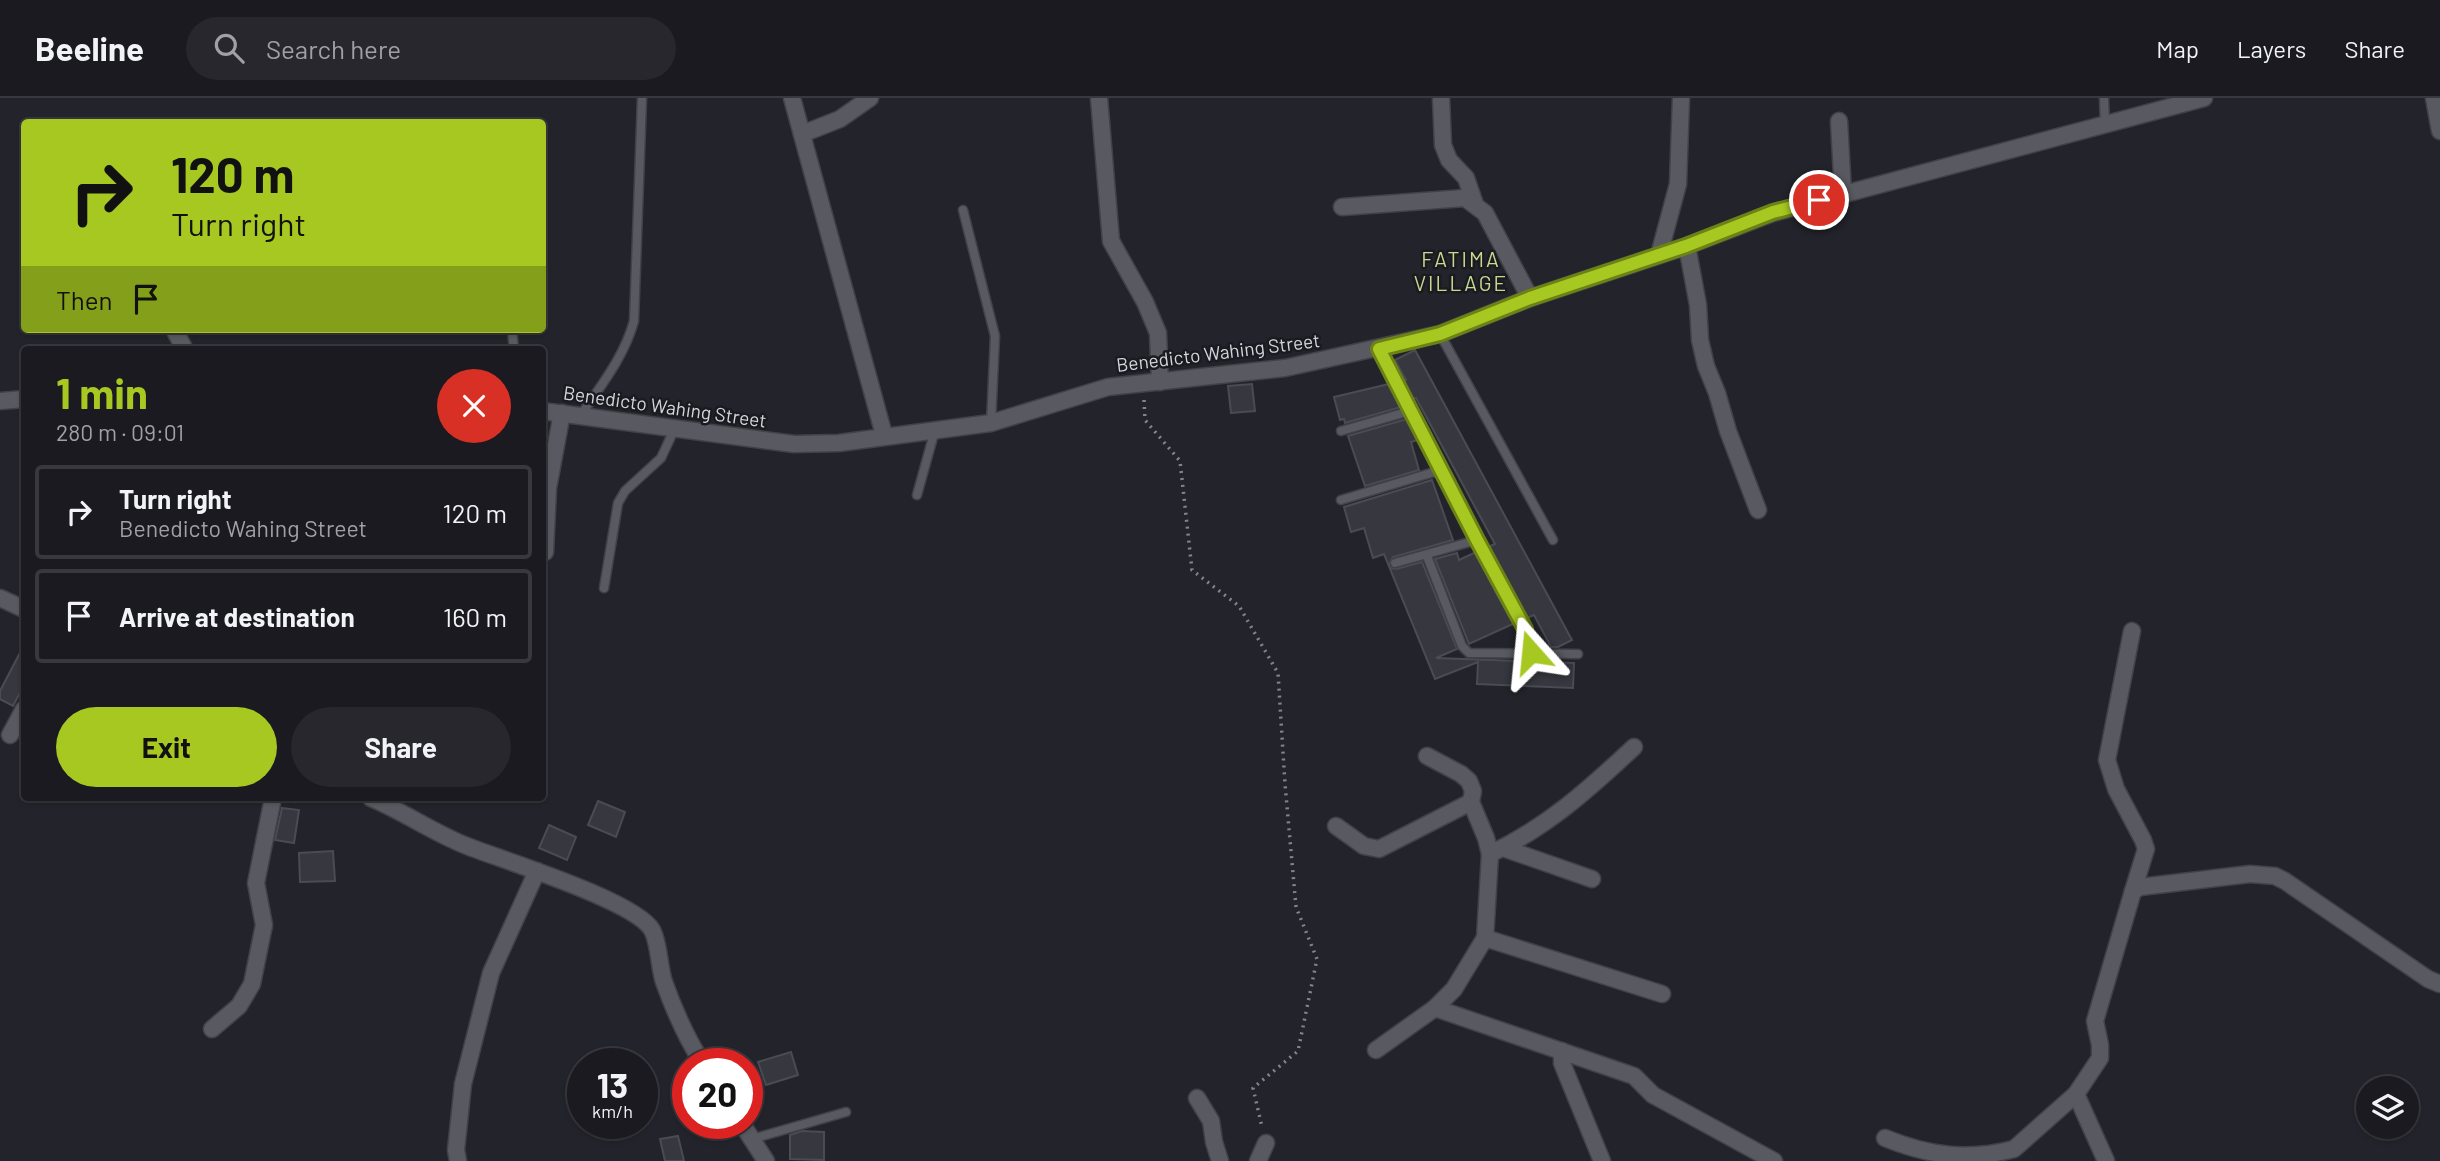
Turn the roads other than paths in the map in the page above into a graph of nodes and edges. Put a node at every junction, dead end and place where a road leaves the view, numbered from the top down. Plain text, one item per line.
1 (642, 98) edge
2 (792, 98) edge
3 (870, 98) edge
4 (1099, 98) edge
5 (1441, 98) edge
6 (1681, 98) edge
7 (2104, 98) edge
8 (2204, 98) edge
9 (2434, 98) edge
10 (1839, 121) dead end
11 (2105, 126) junction
12 (2440, 131) edge
13 (802, 134) junction
14 (1843, 194) junction
15 (1475, 204) junction
16 (1342, 207) dead end
17 (963, 210) dead end
18 (1686, 246) junction
19 (1659, 256) junction
20 (1530, 298) junction
21 (1440, 334) junction
22 (1379, 349) junction
23 (1160, 382) junction
24 (21, 399) edge
25 (0, 401) edge
26 (546, 411) edge
27 (1410, 411) junction
28 (562, 413) junction
29 (581, 415) junction
30 (991, 423) junction
31 (675, 428) junction
32 (935, 430) junction
33 (1341, 430) dead end
34 (884, 435) junction
35 (1441, 470) junction
36 (917, 495) dead end
37 (1341, 500) dead end
38 (1758, 510) dead end
39 (546, 531) edge
40 (1477, 540) junction
41 (1553, 540) dead end
42 (1427, 556) junction
43 (1395, 564) dead end
44 (604, 588) dead end
45 (0, 598) edge
46 (21, 607) edge
47 (2132, 631) dead end
48 (1531, 652) junction
49 (1578, 654) dead end
50 (21, 715) edge
51 (10, 735) dead end
52 (1634, 747) dead end
53 (1427, 757) dead end
54 (272, 801) edge
55 (380, 801) edge
56 (1471, 802) junction
57 (1336, 826) dead end
58 (1497, 851) junction
59 (537, 871) junction
60 (1592, 879) dead end
61 (2133, 891) junction
62 (1485, 938) junction
63 (2440, 984) edge
64 (1661, 994) dead end
65 (1436, 1008) junction
66 (212, 1029) dead end
67 (693, 1048) edge
68 (1376, 1050) dead end
69 (1562, 1051) junction
70 (2076, 1094) junction
71 (1197, 1098) dead end
72 (846, 1112) dead end
73 (763, 1136) edge
74 (1885, 1138) dead end
75 (752, 1139) edge
76 (1266, 1143) road end
77 (2016, 1155) edge
78 (458, 1161) edge
79 (766, 1161) edge
80 (1220, 1161) edge
81 (1258, 1161) edge
82 (1602, 1161) edge
83 (1774, 1161) edge
84 (2106, 1161) edge

1 - 29 lane
2 - 13 street
3 - 13 street
4 - 23 street
5 - 15 street
6 - 19 street
7 - 11 lane
8 - 11 street, Benedicto Wahing Street
9 - 12 street
10 - 14 street
11 - 14 street, Benedicto Wahing Street
13 - 34 street
14 - 18 street, Benedicto Wahing Street
15 - 16 street
15 - 20 street
17 - 30 lane
18 - 19 street, Benedicto Wahing Street
18 - 38 street
19 - 20 street, Benedicto Wahing Street
20 - 21 street, Benedicto Wahing Street
21 - 22 street, Benedicto Wahing Street
21 - 41 lane
22 - 23 street, Benedicto Wahing Street
22 - 27 lane
23 - 30 street, Benedicto Wahing Street
24 - 25 street
26 - 28 street, Benedicto Wahing Street
27 - 33 lane
27 - 35 lane
28 - 29 street, Benedicto Wahing Street
28 - 39 street
29 - 31 street, Benedicto Wahing Street
30 - 32 street, Benedicto Wahing Street
31 - 34 street, Benedicto Wahing Street
31 - 44 lane
32 - 34 street, Benedicto Wahing Street
32 - 36 lane
35 - 37 lane
35 - 40 lane
40 - 42 lane
40 - 48 lane
42 - 43 lane
42 - 48 lane
45 - 46 street
47 - 61 street
48 - 49 lane
50 - 51 street
52 - 58 street
53 - 56 street
54 - 66 street
55 - 59 street
56 - 57 street
56 - 58 street
58 - 60 street
58 - 62 street
59 - 67 street
59 - 78 street
61 - 63 street
61 - 70 street
62 - 64 street
62 - 65 street
65 - 68 street
65 - 69 street
69 - 82 street
69 - 83 street
70 - 77 street
70 - 84 street
71 - 80 street
72 - 73 lane
74 - 77 street
75 - 79 street
76 - 81 street

